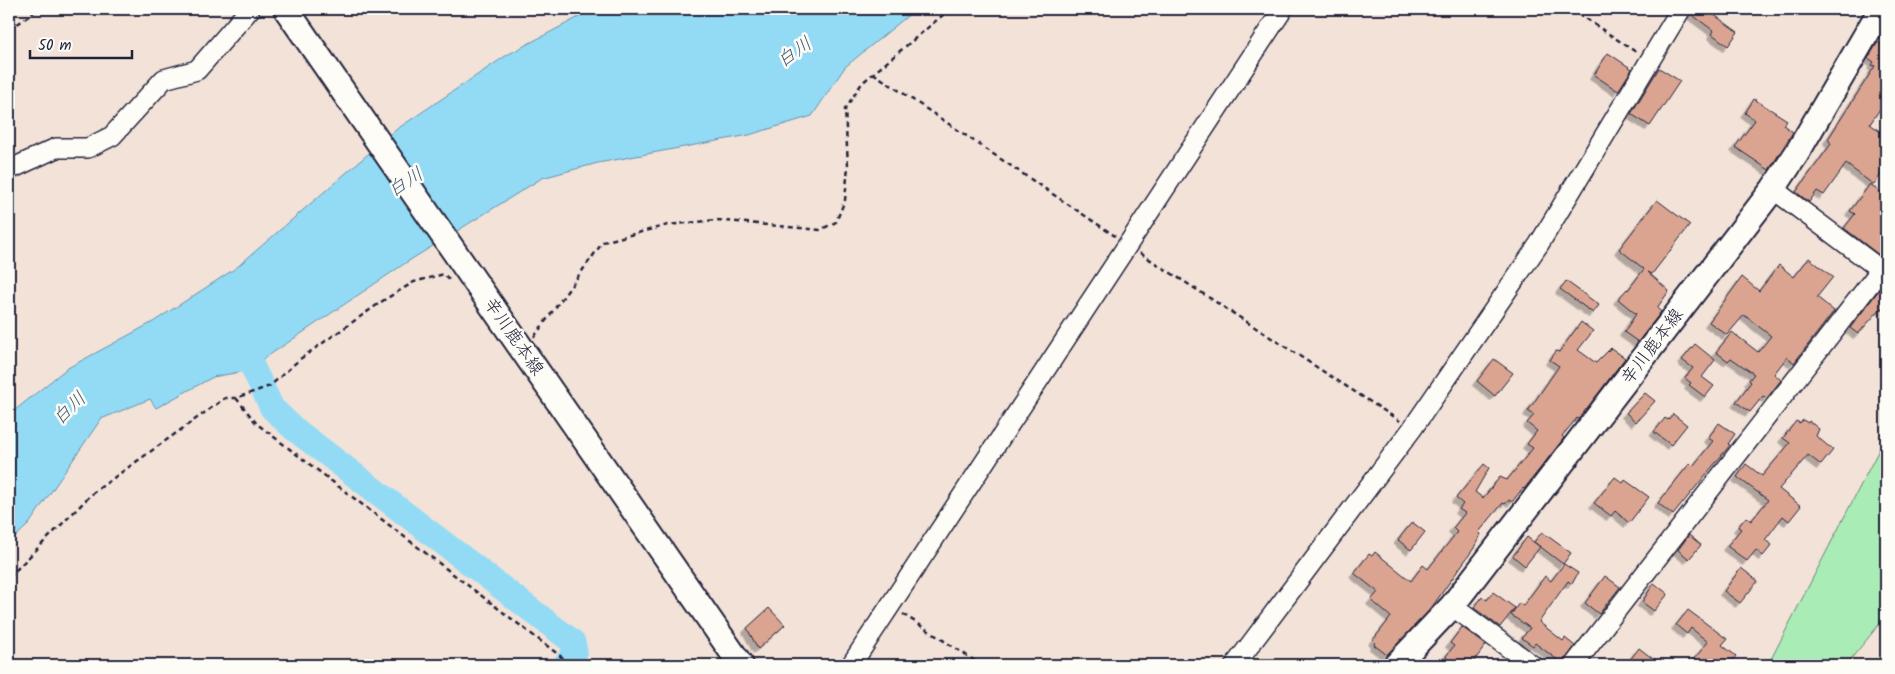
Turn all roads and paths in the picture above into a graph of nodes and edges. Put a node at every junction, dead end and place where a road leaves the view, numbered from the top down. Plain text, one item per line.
1 (38, 9) edge
2 (250, 9) edge
3 (286, 9) edge
4 (950, 9) edge
5 (1283, 9) edge
6 (1571, 9) edge
7 (1681, 9) edge
8 (1880, 9) edge
9 (9, 28) edge
10 (1650, 61) junction
11 (873, 73) junction
12 (9, 170) edge
13 (1773, 189) junction
14 (1128, 244) junction
15 (1884, 267) edge
16 (456, 288) dead end
17 (523, 352) junction
18 (236, 398) junction
19 (1412, 429) junction
20 (9, 577) edge
21 (891, 606) junction
22 (1452, 606) junction
23 (572, 665) edge
24 (741, 665) edge
25 (851, 665) edge
26 (981, 665) edge
27 (1234, 665) edge
28 (1396, 665) edge
29 (1532, 665) edge
30 (1574, 665) edge

1 - 9 path
2 - 12 street
3 - 17 main road, 辛川鹿本線
4 - 11 path
5 - 14 street
6 - 10 path
7 - 10 street
8 - 13 main road, 辛川鹿本線
10 - 19 street
11 - 14 path
11 - 17 path
13 - 15 street
13 - 22 main road, 辛川鹿本線
14 - 19 path
14 - 21 street
15 - 30 street
16 - 18 path
17 - 24 main road, 辛川鹿本線
18 - 20 path
18 - 23 path
19 - 27 street
21 - 25 street
21 - 26 path
22 - 28 main road, 辛川鹿本線
22 - 29 street

